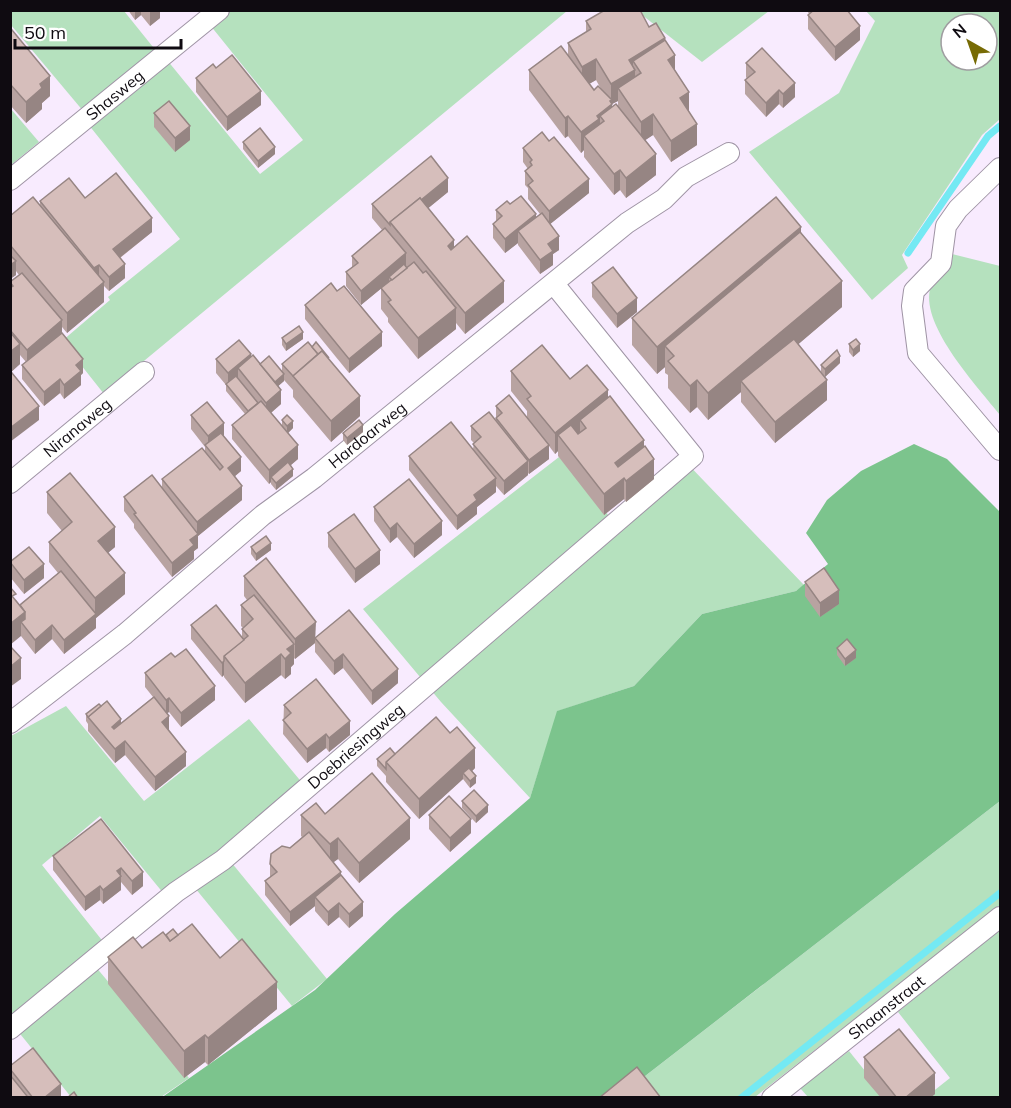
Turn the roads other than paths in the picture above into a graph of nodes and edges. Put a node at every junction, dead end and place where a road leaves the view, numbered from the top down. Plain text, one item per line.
1 (219, 10) edge
2 (729, 153) dead end
3 (1000, 168) edge
4 (10, 180) edge
5 (554, 284) junction
6 (144, 372) dead end
7 (1000, 450) edge
8 (10, 483) edge
9 (10, 723) edge
10 (1000, 917) edge
11 (10, 1029) edge
12 (772, 1098) edge

1 - 4 street, Shasweg
2 - 5 street, Hardoarweg
3 - 7 street
5 - 9 street, Hardoarweg
5 - 11 street, Doebriesingweg
6 - 8 street, Niranaweg
10 - 12 street, Shaanstraat

